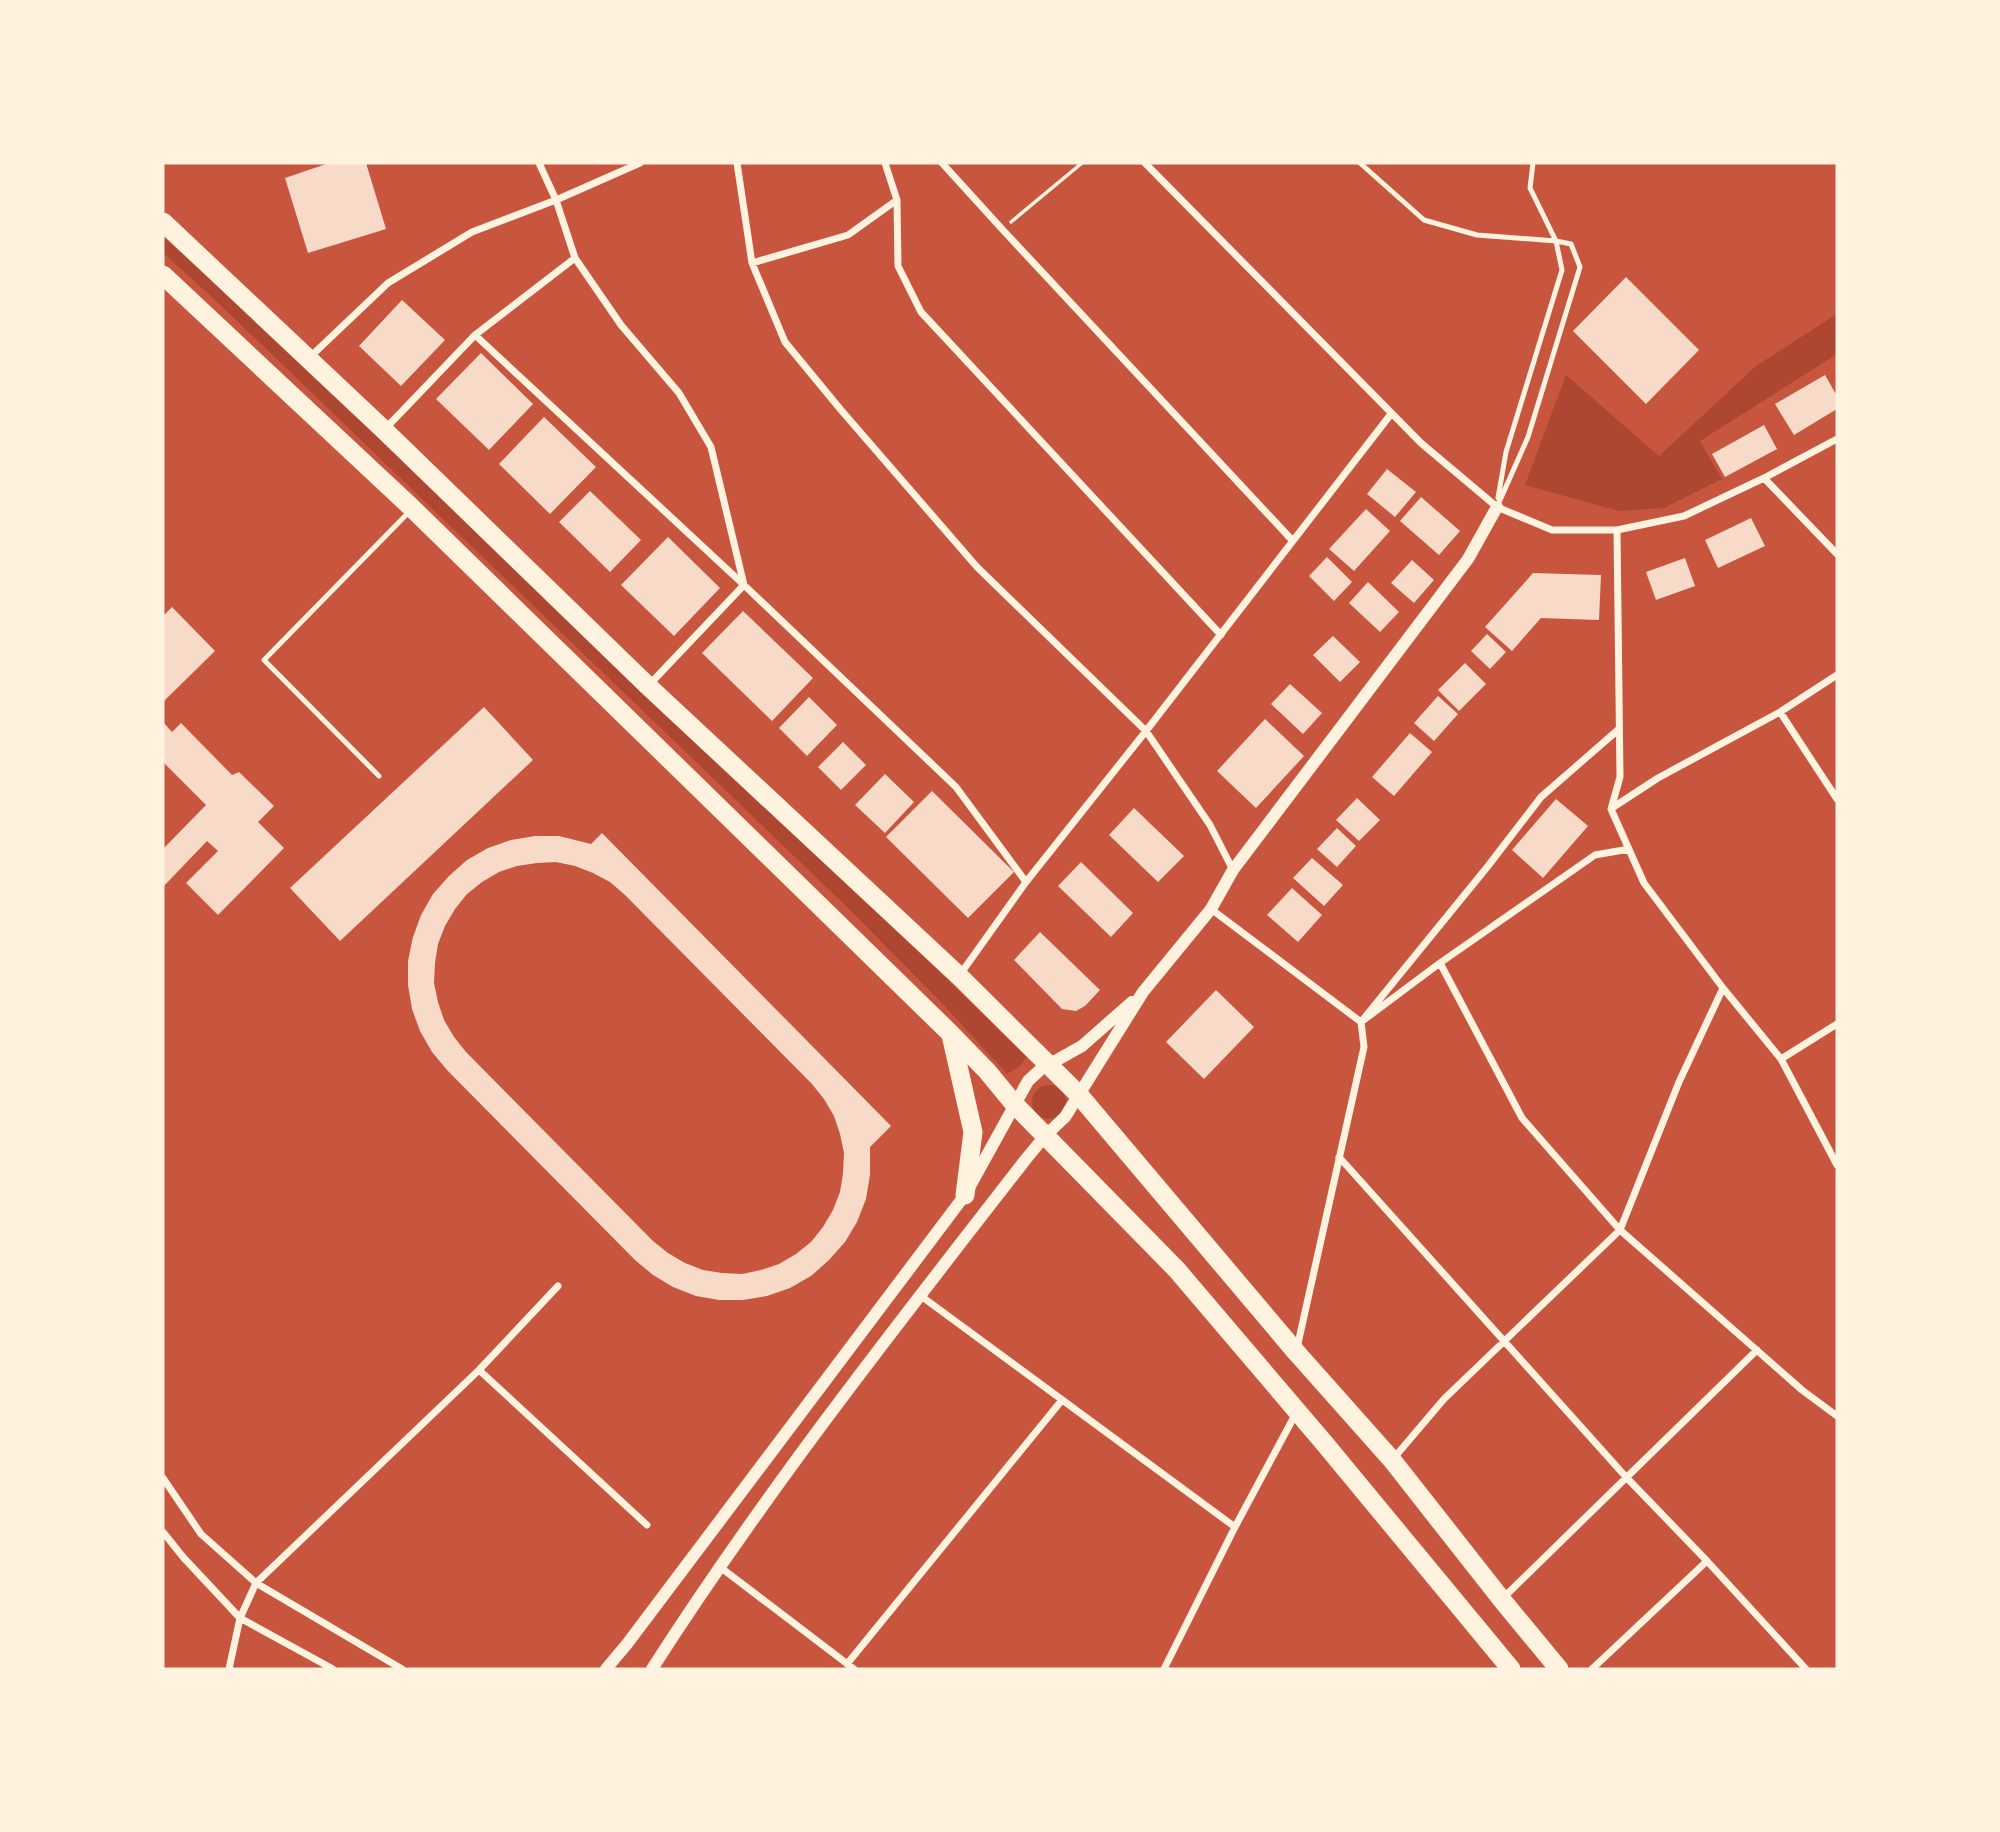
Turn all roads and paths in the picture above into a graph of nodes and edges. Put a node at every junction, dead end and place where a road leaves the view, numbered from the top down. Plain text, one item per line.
1 (539, 163) edge
2 (640, 163) edge
3 (737, 163) edge
4 (885, 163) edge
5 (942, 163) edge
6 (1082, 163) edge
7 (1145, 163) edge
8 (1360, 163) edge
9 (1533, 163) edge
10 (897, 200) junction
11 (556, 201) junction
12 (163, 222) edge
13 (1002, 229) junction
14 (1556, 242) junction
15 (575, 258) junction
16 (752, 263) junction
17 (163, 275) edge
18 (475, 335) junction
19 (309, 359) junction
20 (1391, 414) junction
21 (384, 430) junction
22 (1837, 439) edge
23 (1764, 478) junction
24 (1497, 507) junction
25 (412, 508) junction
26 (1617, 530) junction
27 (1292, 540) junction
28 (1837, 554) edge
29 (744, 585) junction
30 (1221, 635) junction
31 (1837, 675) edge
32 (648, 686) junction
33 (1780, 712) junction
34 (1619, 729) junction
35 (1146, 731) junction
36 (379, 776) dead end
37 (1837, 799) edge
38 (1611, 809) junction
39 (1629, 849) junction
40 (1233, 870) junction
41 (1026, 882) junction
42 (1211, 909) junction
43 (1440, 963) junction
44 (959, 976) junction
45 (1723, 988) junction
46 (1143, 992) junction
47 (1361, 1022) junction
48 (1837, 1024) edge
49 (951, 1034) junction
50 (1781, 1059) junction
51 (1049, 1065) junction
52 (1079, 1095) junction
53 (1015, 1105) junction
54 (1045, 1136) junction
55 (1339, 1157) junction
56 (1837, 1165) edge
57 (965, 1195) junction
58 (1620, 1230) junction
59 (558, 1286) dead end
60 (921, 1296) junction
61 (1504, 1341) junction
62 (1756, 1350) junction
63 (1296, 1352) junction
64 (479, 1370) junction
65 (1062, 1400) junction
66 (1297, 1412) junction
67 (1837, 1416) edge
68 (1392, 1460) junction
69 (1626, 1477) junction
70 (163, 1478) edge
71 (647, 1525) dead end
72 (1235, 1527) junction
73 (163, 1532) edge
74 (1707, 1561) junction
75 (719, 1567) junction
76 (256, 1583) junction
77 (1502, 1600) junction
78 (240, 1618) junction
79 (850, 1667) edge
80 (229, 1669) edge
81 (334, 1669) edge
82 (402, 1669) edge
83 (606, 1669) edge
84 (652, 1669) edge
85 (1164, 1669) edge
86 (1511, 1669) edge
87 (1559, 1669) edge
88 (1592, 1669) edge
89 (1806, 1669) edge

1 - 11 street
2 - 11 street
3 - 16 street
4 - 10 street
5 - 13 street
6 - 13 path
7 - 20 street
8 - 14 lane
9 - 14 lane
10 - 16 street
10 - 30 street
11 - 15 street
11 - 19 street
12 - 19 highway
13 - 27 street
14 - 24 lane
14 - 24 lane
15 - 18 street
15 - 29 street
16 - 35 street
17 - 25 highway
18 - 21 street
18 - 29 street
19 - 21 highway
20 - 24 street
20 - 27 street
21 - 32 highway
22 - 23 street
23 - 26 street
23 - 28 street
24 - 26 street
24 - 40 street
25 - 36 lane
25 - 49 highway
26 - 34 street
27 - 30 street
29 - 32 street
29 - 41 street
30 - 35 street
31 - 33 street
32 - 44 highway
33 - 37 street
33 - 38 street
34 - 38 street
34 - 47 street
35 - 40 street
35 - 41 street
38 - 39 street
39 - 43 street
39 - 45 street
40 - 42 street
41 - 44 street
42 - 46 street
42 - 47 street
43 - 47 street
43 - 58 street
44 - 51 highway
45 - 50 street
45 - 58 street
46 - 51 street
46 - 52 street
47 - 55 street
48 - 50 street
49 - 53 highway
49 - 57 highway
50 - 56 street
51 - 52 highway
51 - 53 street
52 - 54 street
52 - 63 highway
53 - 54 highway
53 - 57 street
54 - 60 street
54 - 66 highway
55 - 61 street
55 - 63 street
57 - 83 street
58 - 61 street
58 - 62 street
59 - 64 street
60 - 65 street
60 - 75 street
61 - 68 street
61 - 69 street
62 - 67 street
62 - 69 street
63 - 68 highway
64 - 71 street
64 - 76 street
65 - 72 street
65 - 79 street
66 - 72 street
66 - 86 highway
68 - 77 highway
69 - 74 street
69 - 77 street
70 - 76 street
72 - 85 street
73 - 78 street
74 - 88 street
74 - 89 street
75 - 79 street
75 - 84 street
76 - 78 street
76 - 82 street
77 - 87 highway
78 - 80 street
78 - 81 street

